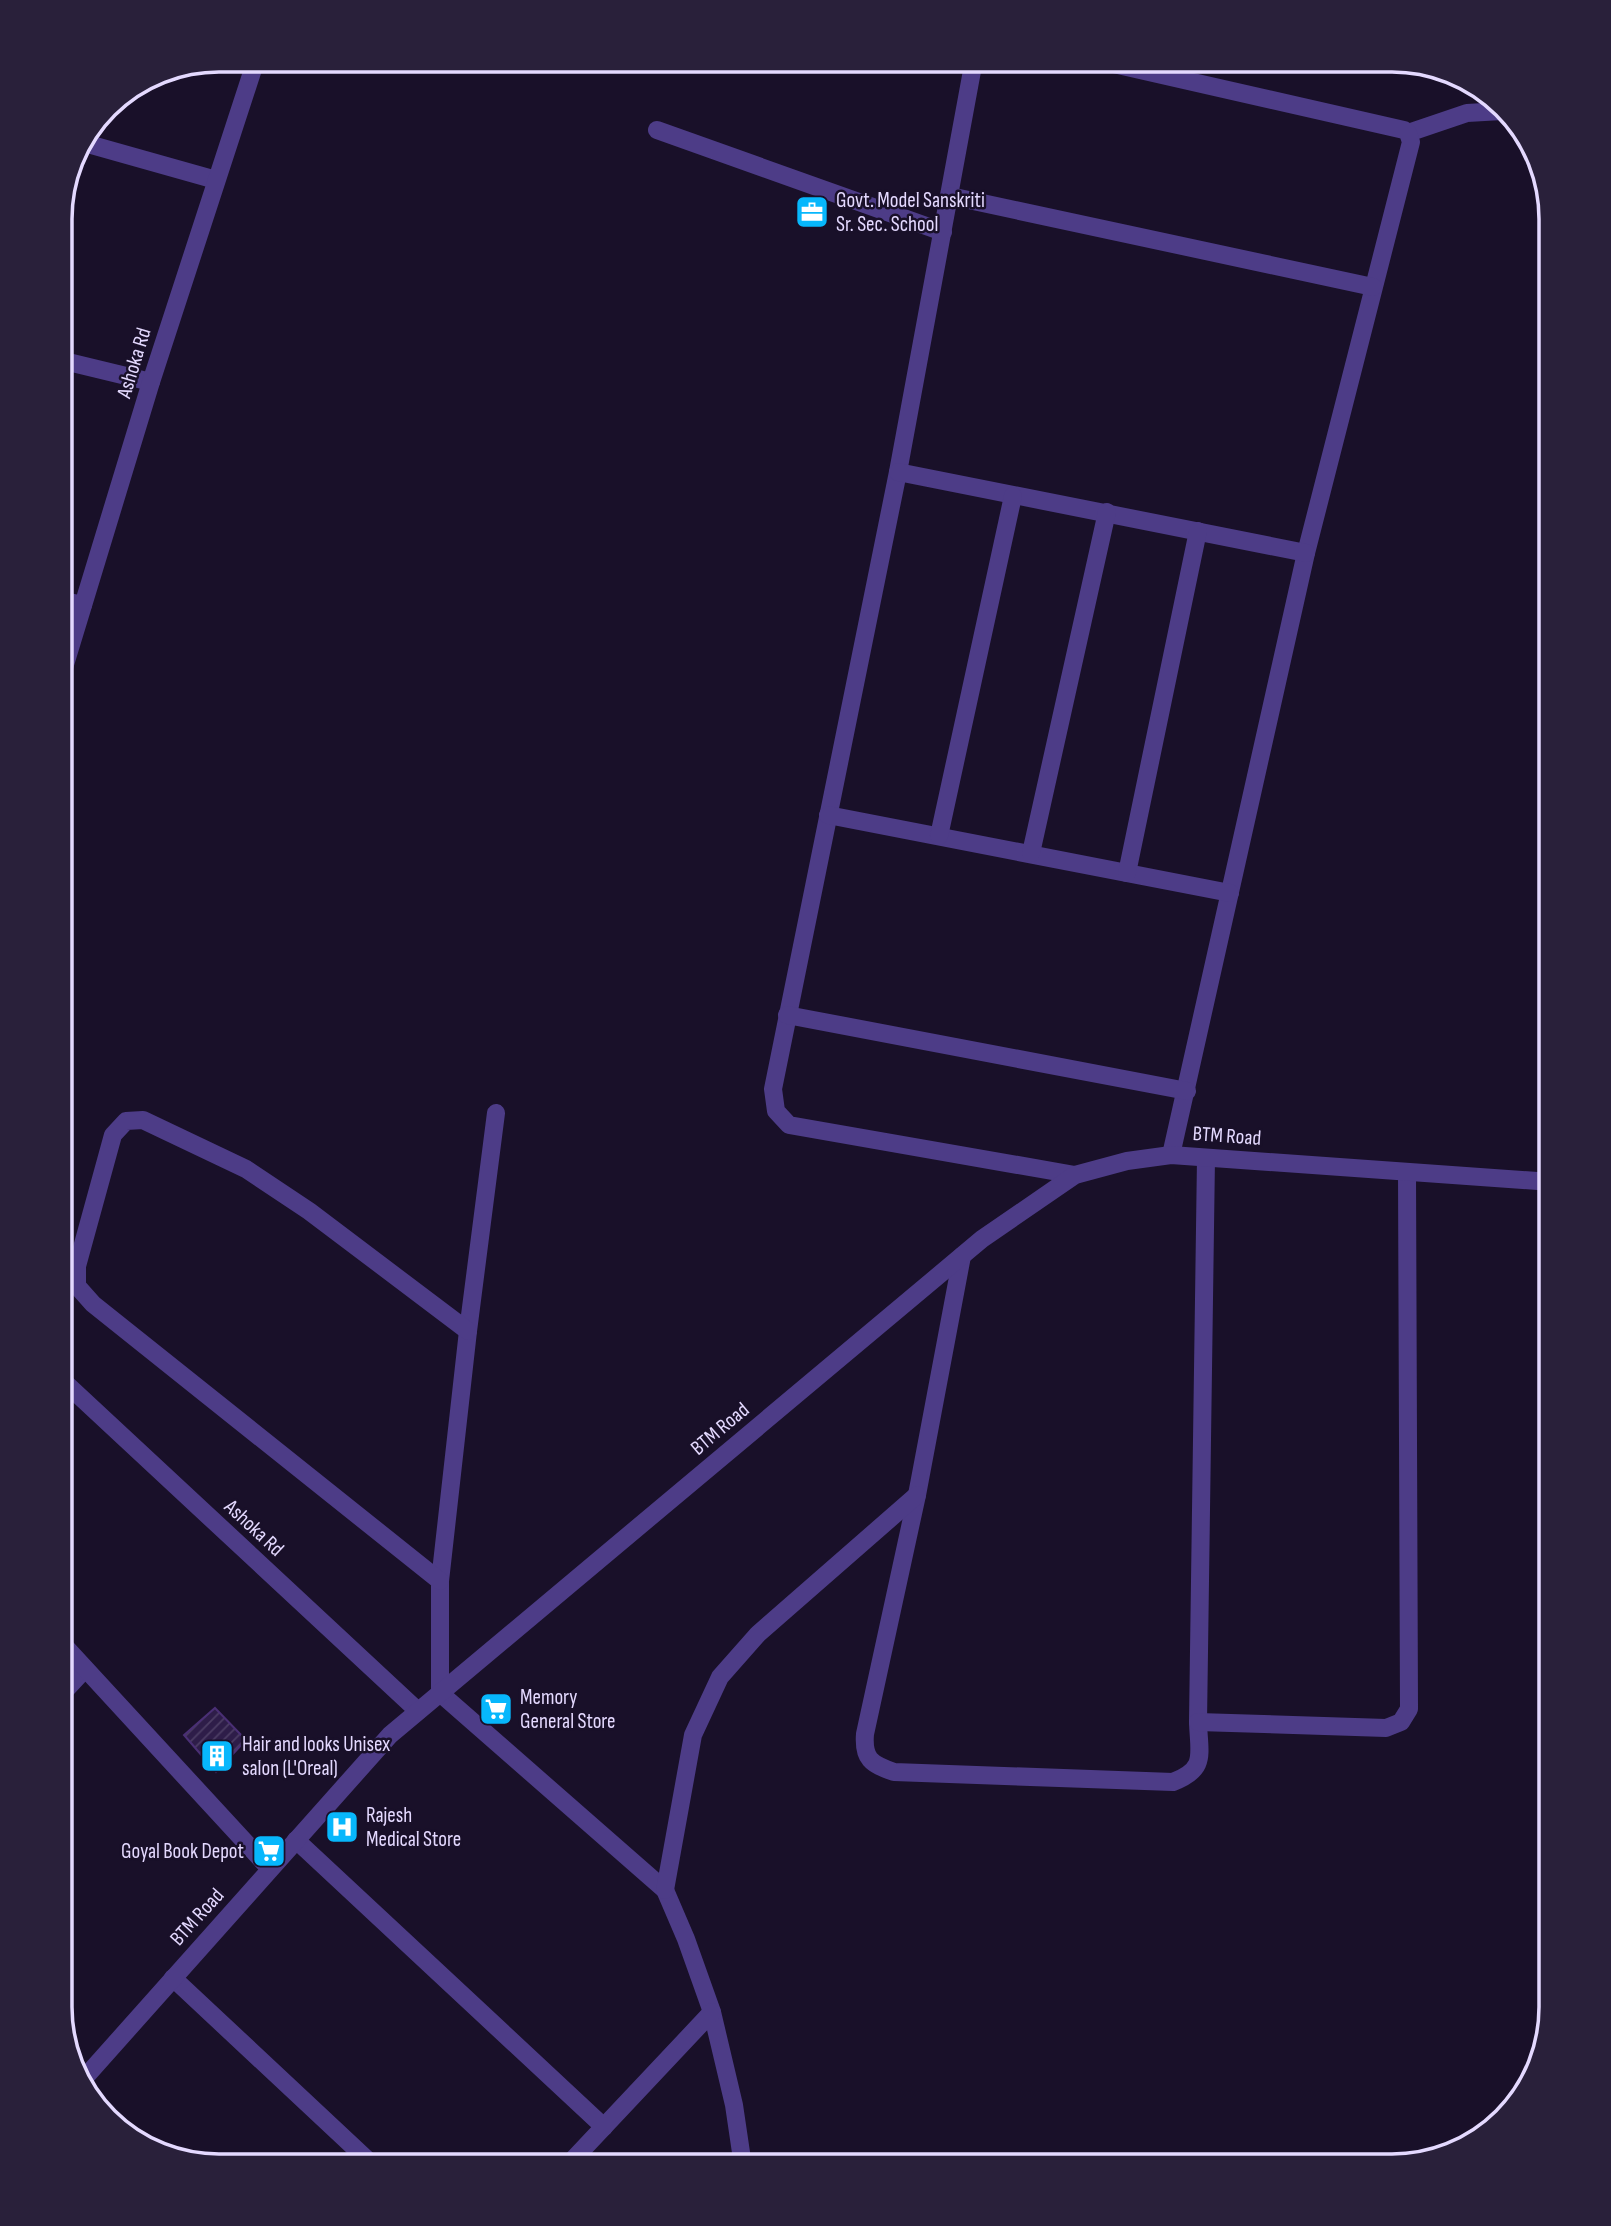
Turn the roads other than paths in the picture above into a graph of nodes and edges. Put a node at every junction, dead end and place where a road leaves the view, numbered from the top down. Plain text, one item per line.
1 (252, 72) edge
2 (972, 72) edge
3 (1149, 72) edge
4 (1492, 112) edge
5 (657, 130) dead end
6 (1408, 133) junction
7 (91, 145) edge
8 (216, 180) junction
9 (950, 196) junction
10 (943, 232) junction
11 (1373, 287) junction
12 (72, 363) edge
13 (151, 382) junction
14 (898, 472) junction
15 (1013, 496) junction
16 (1107, 513) junction
17 (1198, 531) junction
18 (1306, 553) junction
19 (72, 603) edge
20 (83, 606) junction
21 (72, 642) edge
22 (828, 815) junction
23 (940, 836) junction
24 (1031, 853) junction
25 (1127, 873) junction
26 (1230, 893) junction
27 (788, 1015) junction
28 (1187, 1091) junction
29 (496, 1113) dead end
30 (1171, 1155) junction
31 (1206, 1158) junction
32 (1407, 1172) junction
33 (1075, 1175) junction
34 (1539, 1181) edge
35 (962, 1256) junction
36 (468, 1331) junction
37 (72, 1389) edge
38 (917, 1495) junction
39 (440, 1581) junction
40 (72, 1654) edge
41 (85, 1669) junction
42 (72, 1683) edge
43 (440, 1693) junction
44 (418, 1711) junction
45 (1198, 1722) junction
46 (296, 1840) junction
47 (270, 1869) junction
48 (665, 1890) junction
49 (173, 1978) junction
50 (712, 2012) junction
51 (88, 2074) edge
52 (604, 2127) junction
53 (361, 2154) edge
54 (578, 2154) edge
55 (741, 2154) edge

1 - 8 street, Ashoka Rd
2 - 9 street
3 - 6 street
4 - 6 street
5 - 10 street
6 - 11 street
7 - 8 street
8 - 13 street, Ashoka Rd
9 - 10 street
9 - 11 street
10 - 14 street
11 - 18 street
12 - 13 street
13 - 20 street, Ashoka Rd
14 - 15 street
14 - 22 street
15 - 16 street
15 - 23 street
16 - 17 street
16 - 24 street
17 - 18 street
17 - 25 street
18 - 26 street
19 - 20 street
20 - 21 street, Ashoka Rd
22 - 23 street
22 - 27 street
23 - 24 street
24 - 25 street
25 - 26 street
26 - 28 street
27 - 28 street
27 - 33 street
28 - 30 street
29 - 36 street
30 - 31 street, BTM Road
30 - 33 street, BTM Road
31 - 32 street, BTM Road
31 - 45 street
32 - 34 street, BTM Road
32 - 45 street
33 - 35 street, BTM Road
35 - 38 street
35 - 43 street, BTM Road
36 - 39 street
36 - 39 street
37 - 44 street, Ashoka Rd
38 - 45 street
38 - 48 street
39 - 43 street
40 - 41 street
41 - 42 street
41 - 47 street
43 - 44 street, BTM Road
43 - 48 street
44 - 46 street, BTM Road
46 - 47 street, BTM Road
46 - 52 street
47 - 49 street, BTM Road
48 - 50 street
49 - 51 street, BTM Road
49 - 53 street
50 - 52 street
50 - 55 street
52 - 54 street

